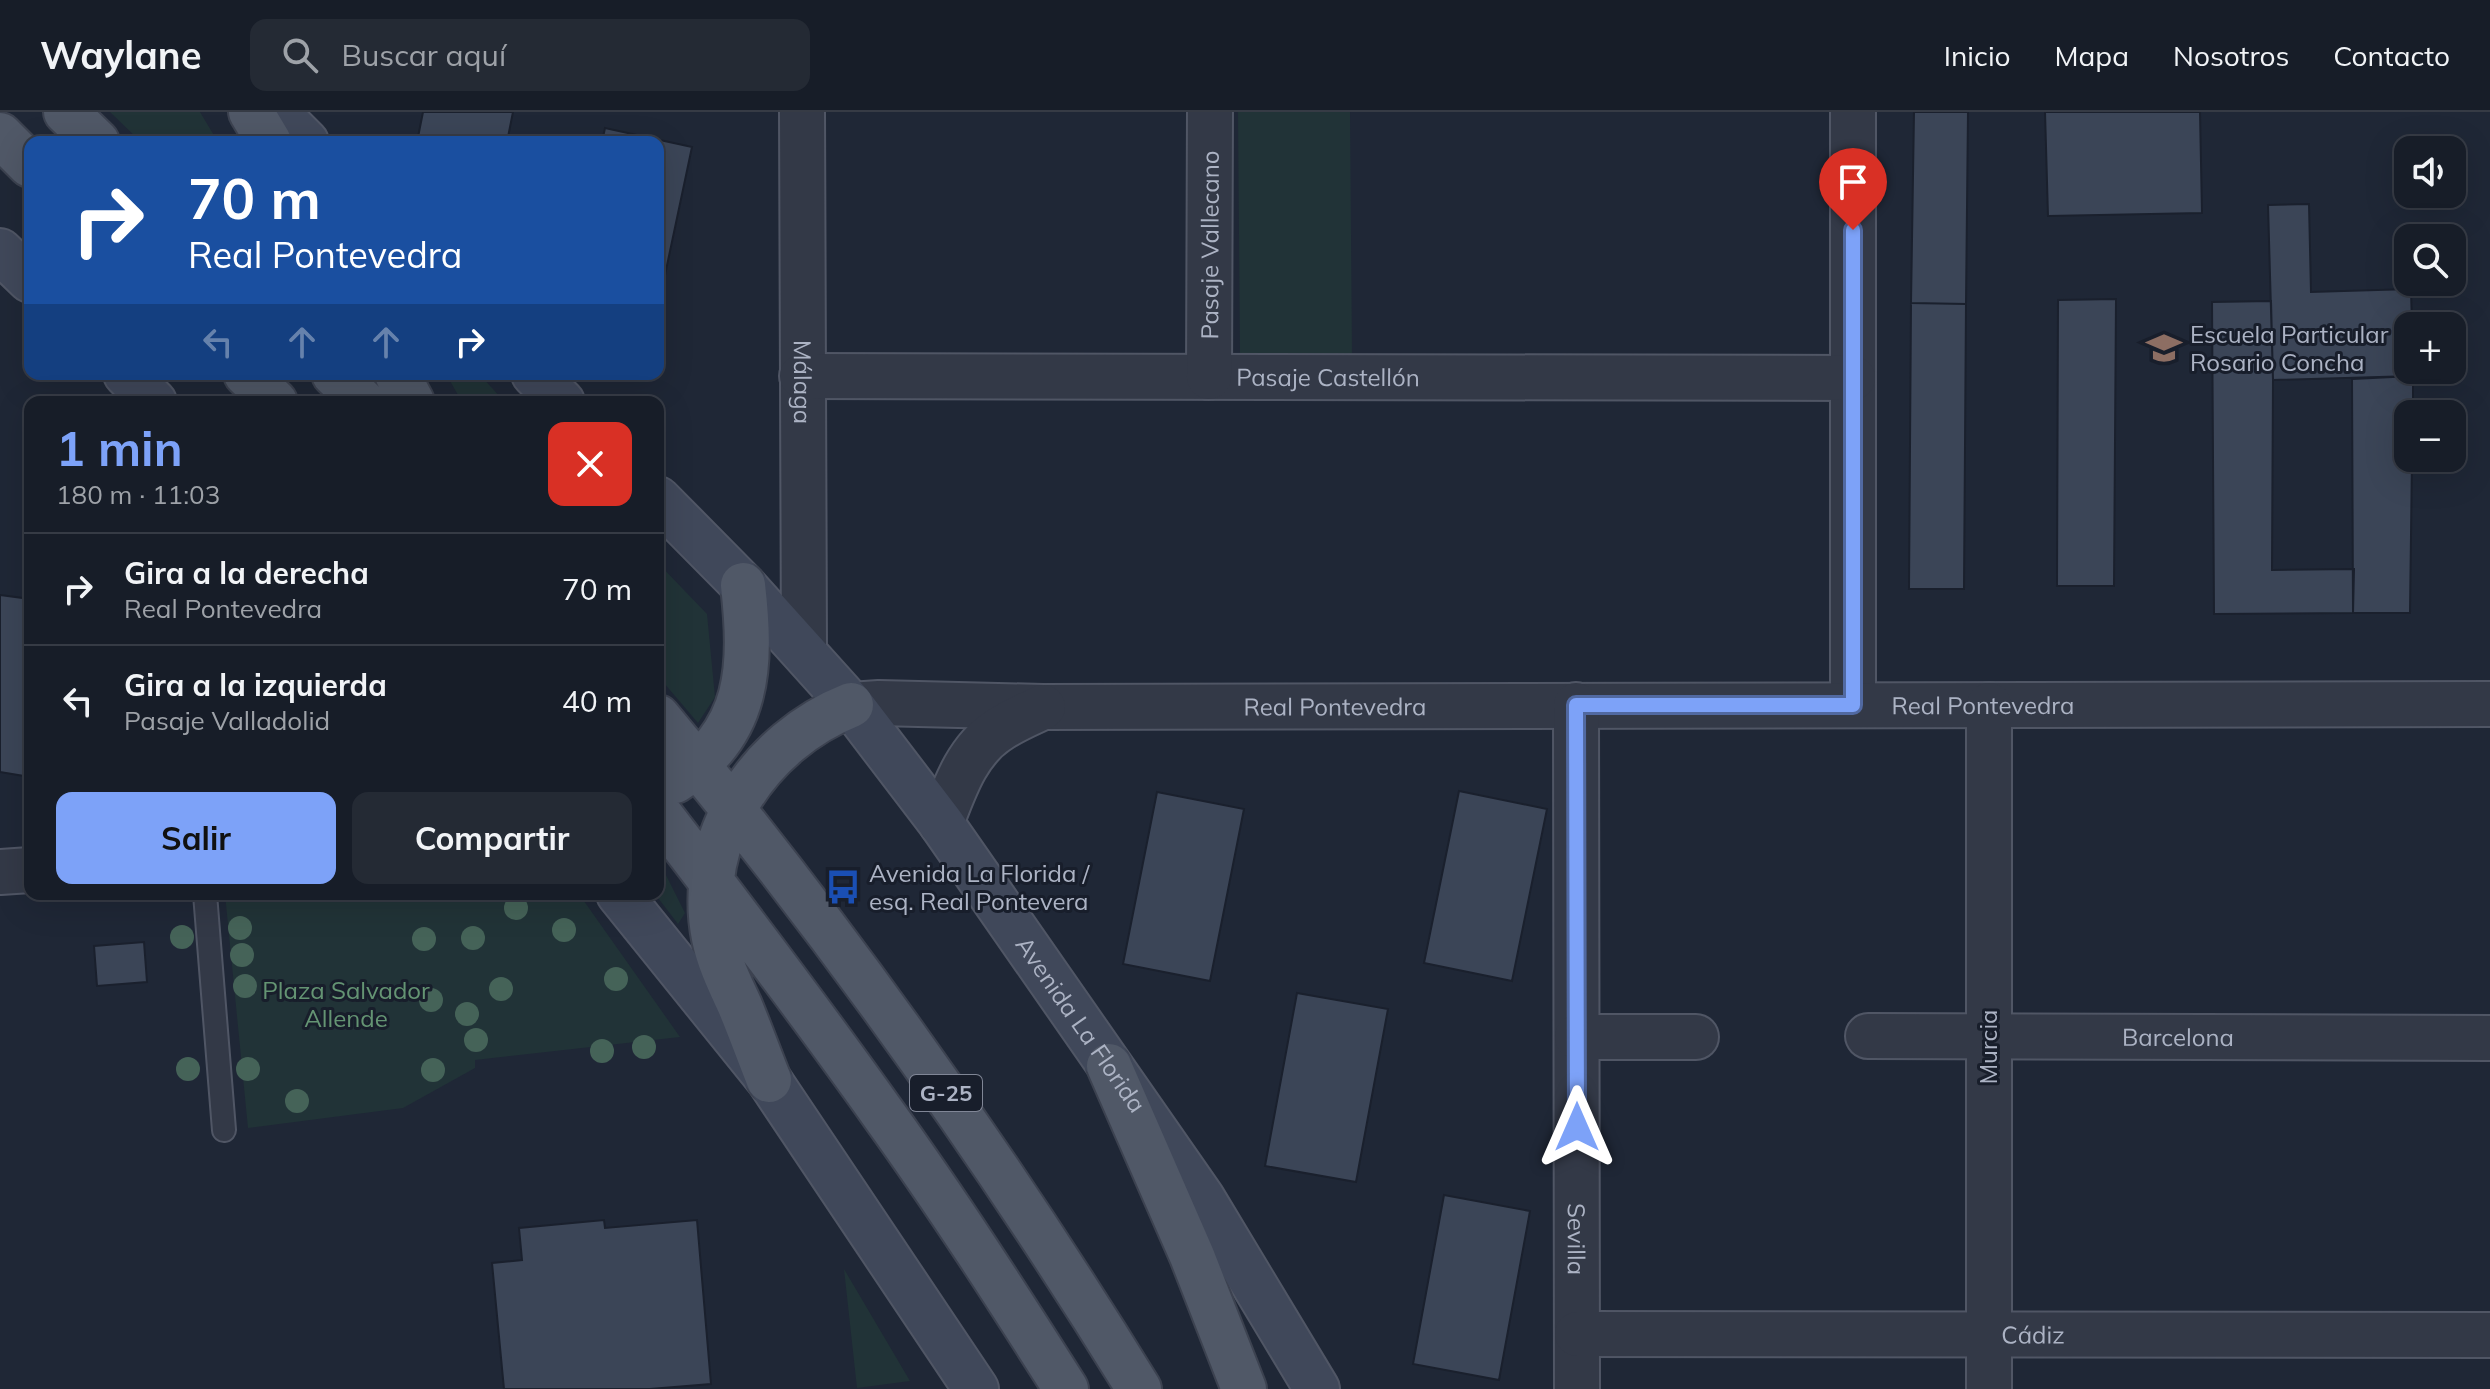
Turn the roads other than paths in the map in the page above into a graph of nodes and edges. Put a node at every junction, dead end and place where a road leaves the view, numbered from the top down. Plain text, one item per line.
1 (66, 112) edge
2 (251, 112) edge
3 (276, 112) edge
4 (802, 112) edge
5 (1210, 112) edge
6 (1853, 112) edge
7 (0, 135) edge
8 (91, 136) edge
9 (265, 136) edge
10 (300, 136) edge
11 (24, 159) edge
12 (0, 251) edge
13 (24, 274) edge
14 (802, 376) junction
15 (1209, 377) junction
16 (1853, 378) junction
17 (132, 380) edge
18 (252, 380) edge
19 (340, 380) edge
20 (540, 380) edge
21 (148, 396) edge
22 (269, 396) edge
23 (357, 396) edge
24 (556, 396) edge
25 (664, 505) edge
26 (743, 585) junction
27 (804, 652) junction
28 (2490, 704) edge
29 (851, 705) junction
30 (1576, 705) junction
31 (1853, 705) junction
32 (1989, 705) junction
33 (1043, 707) junction
34 (664, 724) edge
35 (697, 765) junction
36 (664, 786) edge
37 (733, 810) junction
38 (664, 820) edge
39 (941, 823) junction
40 (24, 870) edge
41 (0, 872) edge
42 (712, 881) junction
43 (205, 900) edge
44 (624, 900) edge
45 (1868, 1036) dead end
46 (1988, 1036) junction
47 (1577, 1037) junction
48 (1696, 1037) dead end
49 (2490, 1038) edge
50 (1109, 1066) junction
51 (769, 1080) junction
52 (224, 1130) dead end
53 (1577, 1334) junction
54 (1989, 1335) junction
55 (2490, 1335) edge
56 (976, 1389) edge
57 (1066, 1389) edge
58 (1139, 1389) edge
59 (1244, 1389) edge
60 (1317, 1389) edge
61 (1577, 1389) edge
62 (1989, 1389) edge

1 - 8 main road
2 - 9 main road
3 - 10 street
4 - 14 street, Málaga
5 - 15 street, Pasaje Vallecano
6 - 16 street
7 - 11 main road
12 - 13 street
14 - 15 street, Pasaje Castellón
14 - 27 street, Málaga
15 - 16 street, Pasaje Castellón
16 - 31 street
17 - 21 street
18 - 22 main road
19 - 23 main road
20 - 24 street
25 - 26 street, Avenida La Florida
26 - 27 street, Avenida La Florida
26 - 35 main road
27 - 29 street, Avenida La Florida
28 - 32 street, Real Pontevedra
29 - 33 street, Real Pontevedra
29 - 37 main road
29 - 39 street, Avenida La Florida
30 - 31 street, Real Pontevedra
30 - 33 street, Real Pontevedra
30 - 47 street, Sevilla
31 - 32 street, Real Pontevedra
32 - 46 street, Murcia
33 - 39 street, Real Pontevedra
34 - 35 main road, G-25
35 - 36 main road
35 - 37 main road, G-25
37 - 42 main road
37 - 58 main road, G-25
38 - 42 main road, G-25
39 - 50 street, Avenida La Florida
40 - 41 street
42 - 51 main road
42 - 57 main road, G-25
43 - 52 lane
44 - 51 street
45 - 46 street, Barcelona
46 - 49 street, Barcelona
46 - 54 street, Murcia
47 - 48 street
47 - 53 street, Sevilla
50 - 59 main road
50 - 60 street, Avenida La Florida
51 - 56 street
53 - 54 street, Cádiz
53 - 61 street, Sevilla
54 - 55 street, Cádiz
54 - 62 street, Murcia

